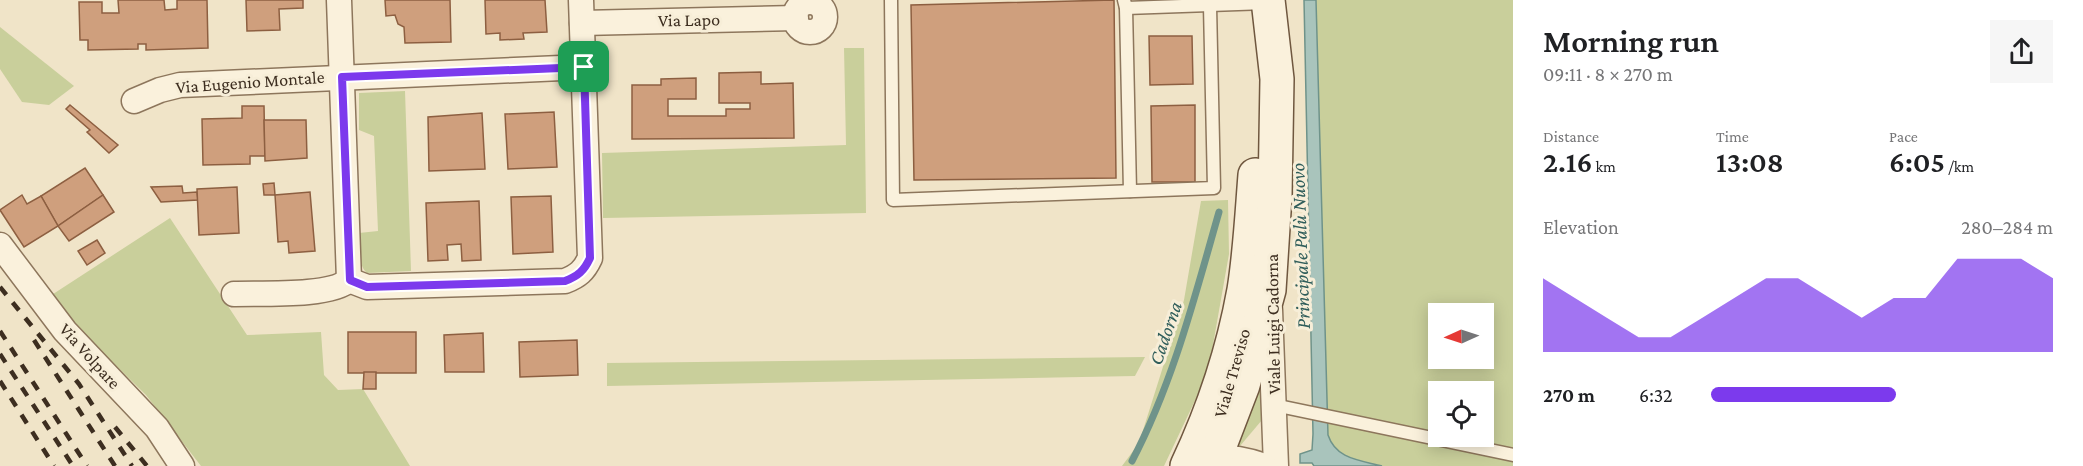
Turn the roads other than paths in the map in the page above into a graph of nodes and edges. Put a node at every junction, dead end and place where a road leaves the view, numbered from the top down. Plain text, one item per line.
1 (339, 0) edge
2 (891, 0) edge
3 (1268, 1) edge
4 (1229, 2) edge
5 (1147, 3) edge
6 (1167, 3) edge
7 (1197, 3) edge
8 (1125, 4) edge
9 (1210, 6) junction
10 (581, 11) edge
11 (796, 18) dead end
12 (584, 67) junction
13 (342, 77) junction
14 (134, 101) dead end
15 (1130, 191) junction
16 (0, 245) edge
17 (350, 280) junction
18 (1256, 290) junction
19 (234, 294) dead end
20 (1274, 405) junction
21 (1513, 455) edge
22 (1204, 464) edge
23 (182, 466) edge
24 (1265, 466) edge
25 (1276, 466) edge

1 - 13 street
2 - 15 lane
3 - 4 lane
3 - 18 main road, Viale Luigi Cadorna
4 - 9 lane
5 - 6 lane
5 - 8 lane
6 - 7 lane
7 - 9 lane
8 - 15 lane
9 - 15 lane
10 - 11 street, Via Lapo
10 - 12 street
12 - 13 street, Via Eugenio Montale
12 - 17 street
13 - 14 street, Via Eugenio Montale
13 - 17 street
16 - 23 street, Via Volpare
17 - 19 street
18 - 20 street, Viale Luigi Cadorna
18 - 22 main road, Viale Treviso
20 - 21 lane
20 - 25 street, Viale Luigi Cadorna
22 - 24 street

